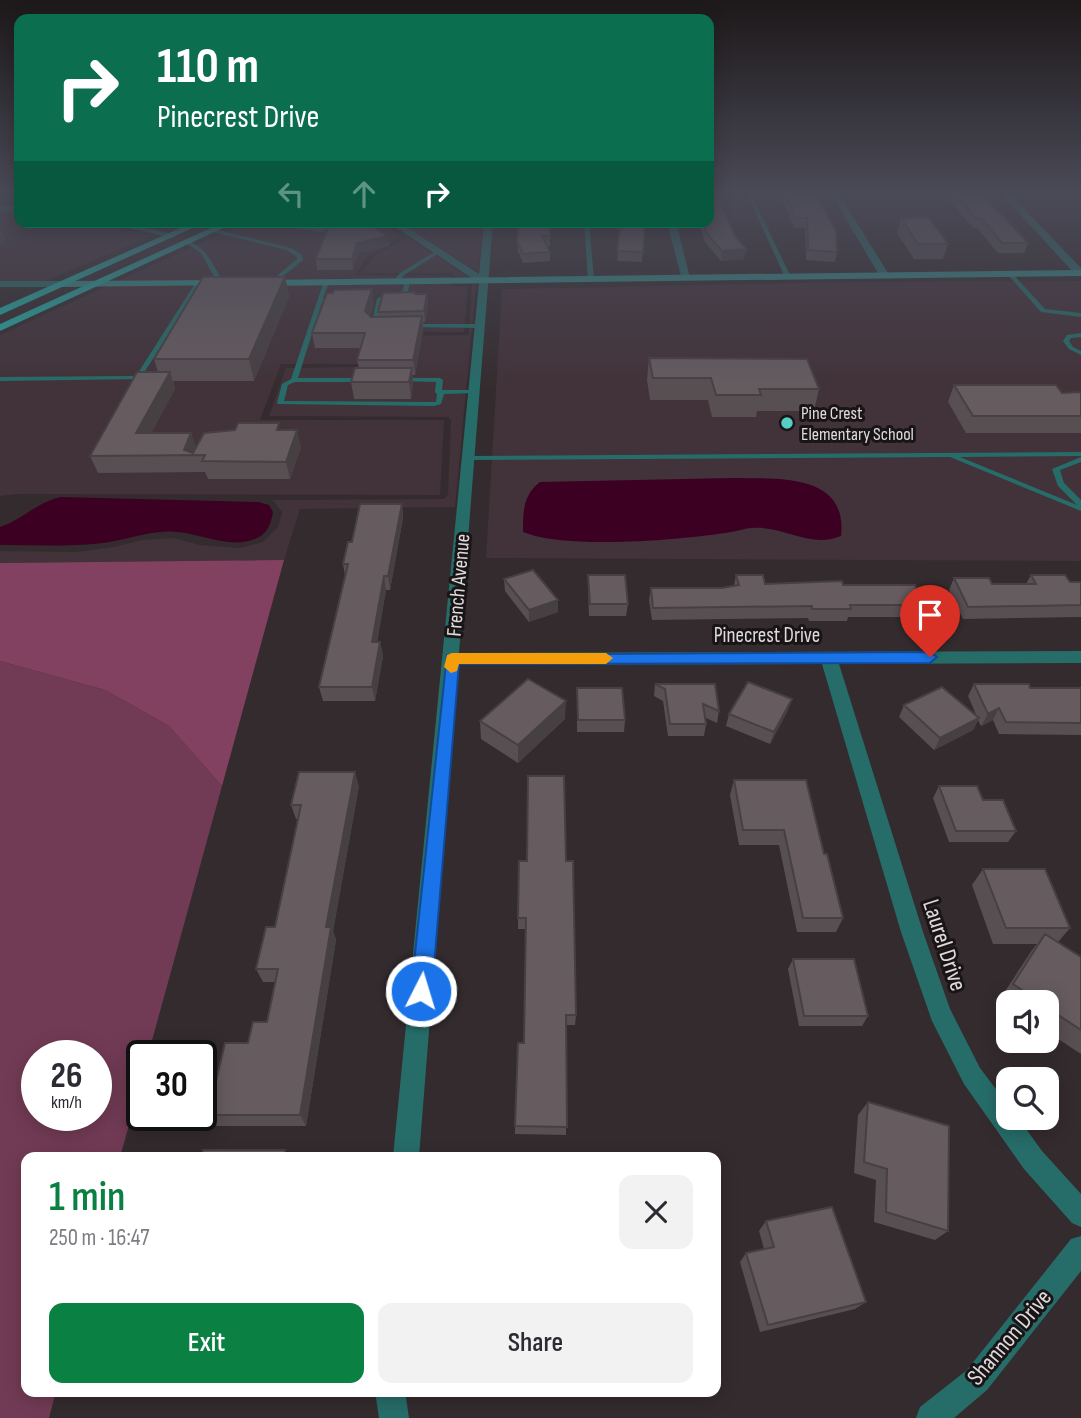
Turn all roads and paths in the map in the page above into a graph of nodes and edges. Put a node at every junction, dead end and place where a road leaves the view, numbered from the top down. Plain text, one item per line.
1 (116, 260) edge
2 (149, 260) edge
3 (208, 260) edge
4 (300, 260) edge
5 (425, 260) edge
6 (451, 260) edge
7 (485, 260) edge
8 (589, 260) edge
9 (682, 260) edge
10 (780, 260) edge
11 (875, 260) edge
12 (1069, 260) edge
13 (883, 273) junction
14 (1009, 273) junction
15 (1081, 273) edge
16 (787, 275) junction
17 (686, 276) junction
18 (591, 279) junction
19 (483, 281) junction
20 (326, 282) junction
21 (401, 282) junction
22 (198, 283) junction
23 (215, 283) junction
24 (240, 283) edge
25 (253, 283) edge
26 (277, 283) junction
27 (0, 284) edge
28 (63, 284) junction
29 (97, 284) junction
30 (368, 299) edge
31 (380, 299) junction
32 (320, 300) junction
33 (332, 300) edge
34 (0, 312) edge
35 (1081, 315) edge
36 (400, 326) edge
37 (480, 326) junction
38 (387, 327) edge
39 (0, 328) edge
40 (1081, 335) edge
41 (1081, 353) edge
42 (0, 379) edge
43 (294, 380) junction
44 (374, 380) edge
45 (400, 380) edge
46 (441, 392) junction
47 (474, 392) junction
48 (953, 456) junction
49 (1081, 457) edge
50 (469, 458) junction
51 (1081, 506) edge
52 (1081, 657) edge
53 (828, 658) junction
54 (452, 659) junction
55 (406, 1152) edge
56 (1081, 1214) edge
57 (1081, 1249) edge
58 (391, 1397) edge
59 (394, 1418) edge
60 (931, 1418) edge

1 - 28 main road
2 - 29 main road
3 - 23 lane
4 - 26 lane
5 - 21 lane
6 - 19 street
7 - 19 street, French Avenue
8 - 18 lane
9 - 17 street
10 - 16 lane
11 - 13 street
12 - 15 street
13 - 14 main road
13 - 16 main road
14 - 15 main road
14 - 35 lane
16 - 17 main road
17 - 18 main road
18 - 19 main road
19 - 21 main road
19 - 37 street, French Avenue
20 - 21 main road
20 - 26 main road
20 - 32 lane
21 - 31 lane
22 - 23 main road
22 - 29 main road
22 - 42 lane
23 - 24 main road
25 - 26 main road
27 - 28 street
28 - 29 main road
28 - 34 main road
29 - 39 main road
30 - 31 lane
31 - 38 lane
32 - 33 lane
32 - 43 lane
36 - 37 lane
37 - 47 street, French Avenue
40 - 41 lane
43 - 44 lane
43 - 46 lane
45 - 46 lane
46 - 47 lane
47 - 50 street, French Avenue
48 - 49 lane
48 - 50 lane
48 - 51 lane
49 - 51 lane
50 - 54 street, French Avenue
52 - 53 street, Pinecrest Drive
53 - 54 street, Pinecrest Drive
53 - 56 street, Laurel Drive
54 - 55 street, French Avenue
57 - 60 street, Shannon Drive
58 - 59 street

